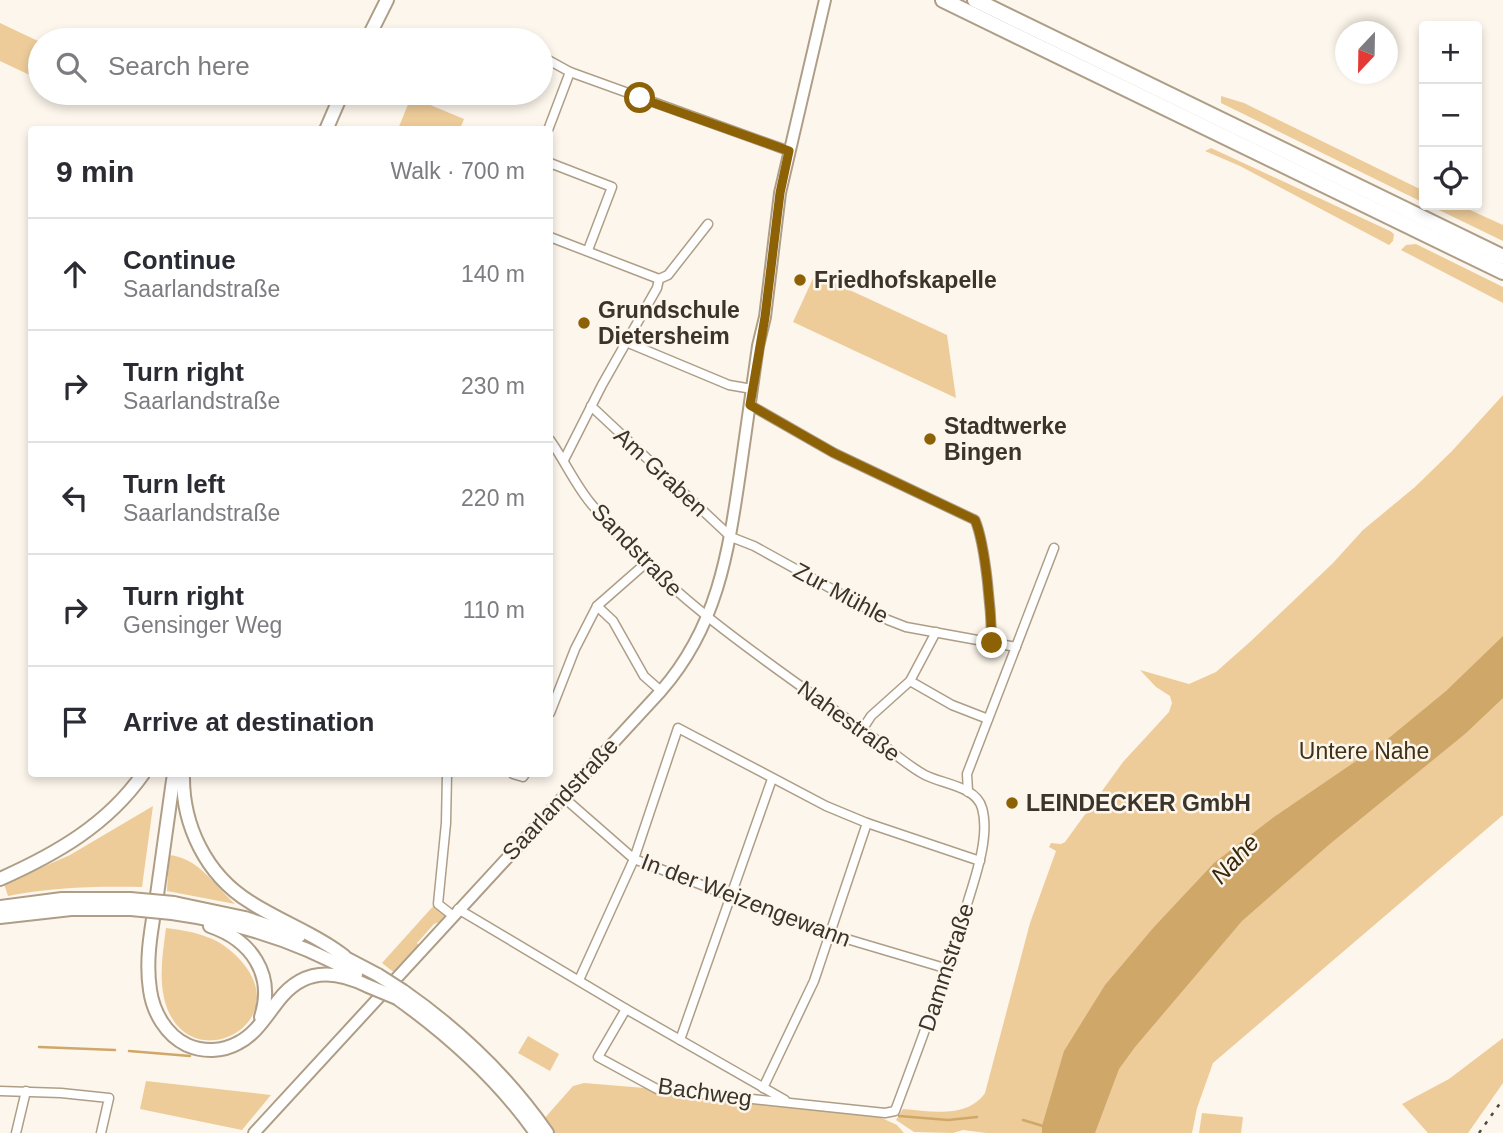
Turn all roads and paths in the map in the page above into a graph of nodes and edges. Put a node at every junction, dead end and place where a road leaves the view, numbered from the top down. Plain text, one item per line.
1 (387, 0) edge
2 (825, 0) edge
3 (943, 0) edge
4 (975, 0) edge
5 (373, 28) edge
6 (553, 63) edge
7 (570, 72) junction
8 (337, 105) edge
9 (1198, 116) junction
10 (1212, 123) junction
11 (328, 126) edge
12 (550, 126) edge
13 (789, 151) junction
14 (553, 164) edge
15 (708, 224) dead end
16 (553, 238) edge
17 (588, 250) junction
18 (1503, 257) edge
19 (1503, 272) edge
20 (659, 279) junction
21 (626, 342) junction
22 (752, 389) junction
23 (750, 405) junction
24 (591, 406) junction
25 (553, 444) edge
26 (564, 460) junction
27 (731, 537) junction
28 (1054, 548) dead end
29 (646, 563) junction
30 (597, 606) junction
31 (708, 617) junction
32 (936, 632) junction
33 (992, 643) junction
34 (1016, 647) junction
35 (910, 681) junction
36 (661, 691) junction
37 (553, 705) edge
38 (988, 719) junction
39 (862, 730) junction
40 (141, 777) edge
41 (174, 777) edge
42 (183, 777) edge
43 (447, 777) edge
44 (772, 779) junction
45 (968, 792) junction
46 (562, 796) junction
47 (867, 823) junction
48 (634, 859) junction
49 (980, 861) junction
50 (0, 879) edge
51 (729, 897) junction
52 (131, 904) junction
53 (0, 907) edge
54 (175, 910) junction
55 (455, 912) junction
56 (0, 917) edge
57 (830, 934) junction
58 (344, 956) junction
59 (948, 969) junction
60 (579, 980) junction
61 (372, 981) junction
62 (400, 995) junction
63 (626, 1009) junction
64 (253, 1032) junction
65 (680, 1040) junction
66 (763, 1088) junction
67 (0, 1091) edge
68 (26, 1091) junction
69 (790, 1102) junction
70 (895, 1111) joint
71 (16, 1133) edge
72 (101, 1133) edge
73 (254, 1133) edge
74 (536, 1133) edge
75 (547, 1133) edge

1 - 5 highway
2 - 13 main road, Saarlandstraße
3 - 9 highway
4 - 9 highway
6 - 7 street
7 - 12 street
7 - 13 street
8 - 11 highway
9 - 10 highway
10 - 18 highway
10 - 19 highway
13 - 22 main road, Saarlandstraße
14 - 17 street
15 - 20 street
16 - 17 street
17 - 20 street
20 - 21 street
21 - 22 street
21 - 24 street
22 - 23 main road, Saarlandstraße
23 - 27 main road, Saarlandstraße
23 - 33 street
24 - 26 street
24 - 27 street, Am Graben
25 - 26 street, Sandstraße
26 - 29 street, Sandstraße
27 - 31 main road, Saarlandstraße
27 - 32 street, Zur Mühle
28 - 34 street
29 - 30 street
29 - 31 street, Sandstraße
30 - 36 street
30 - 37 street
31 - 36 main road, Saarlandstraße
31 - 39 street, Nahestraße
32 - 33 street, Zur Mühle
32 - 35 street
33 - 34 street, Zur Mühle
34 - 38 street
35 - 38 street
35 - 39 street
36 - 46 main road, Saarlandstraße
38 - 45 street
39 - 45 street, Nahestraße
40 - 50 highway
41 - 64 highway
42 - 58 highway
43 - 55 street
44 - 47 street
44 - 48 street
44 - 51 street
45 - 49 street, Dammstraße
46 - 48 street, In der Weizengewann
46 - 55 main road, Saarlandstraße
47 - 49 street
47 - 57 street
48 - 51 street, In der Weizengewann
48 - 60 street
49 - 59 street, Dammstraße
51 - 57 street, In der Weizengewann
51 - 65 street
52 - 53 highway
52 - 54 highway, bridge
52 - 56 highway
54 - 58 highway
54 - 61 highway
54 - 64 highway
55 - 60 street, Bachweg
55 - 73 main road, Saarlandstraße
57 - 59 street, In der Weizengewann
57 - 66 street
58 - 61 highway
59 - 70 street, Dammstraße
60 - 63 street, Bachweg
61 - 62 highway, bridge
61 - 64 highway
62 - 74 highway
62 - 75 highway
63 - 65 street, Bachweg
63 - 69 street, Bachweg
65 - 66 street, Bachweg
66 - 69 street, Bachweg
67 - 68 street
68 - 71 street
68 - 72 street
69 - 70 street, Bachweg

